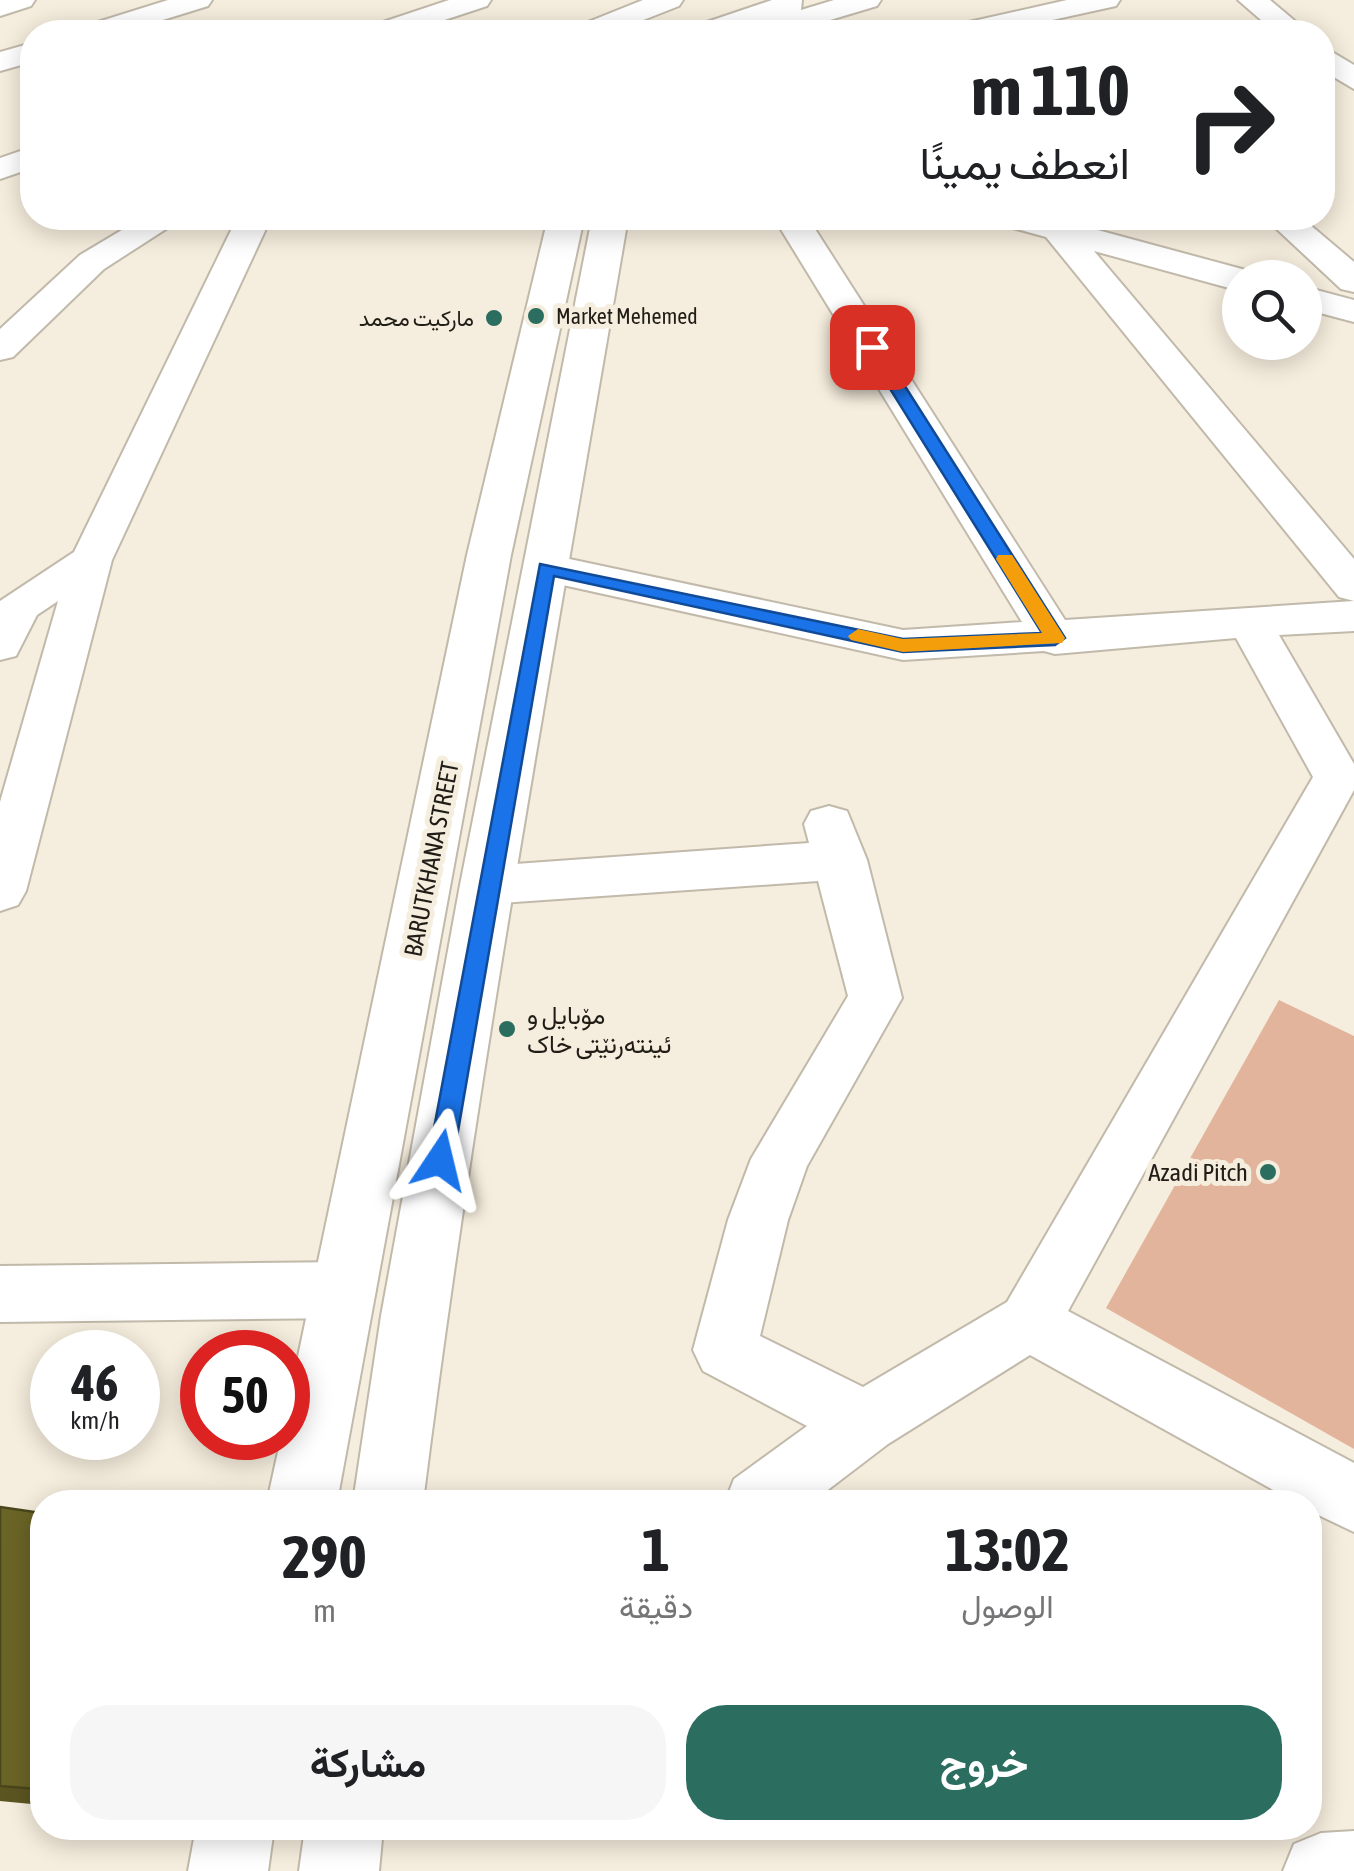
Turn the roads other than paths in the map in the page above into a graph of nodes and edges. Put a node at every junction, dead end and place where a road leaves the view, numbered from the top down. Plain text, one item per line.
1 (21, 0) edge
2 (198, 0) edge
3 (477, 0) edge
4 (802, 0) edge
5 (866, 0) edge
6 (1106, 0) edge
7 (1252, 0) edge
8 (0, 7) edge
9 (1051, 12) junction
10 (669, 13) edge
11 (134, 20) edge
12 (408, 20) edge
13 (618, 20) edge
14 (743, 20) edge
15 (800, 20) edge
16 (1015, 20) edge
17 (1060, 20) edge
18 (1278, 20) edge
19 (146, 230) edge
20 (248, 230) edge
21 (585, 230) edge
22 (586, 230) edge
23 (799, 230) edge
24 (1057, 230) joint
25 (1296, 230) edge
26 (1222, 275) edge
27 (1354, 281) edge
28 (1322, 303) edge
29 (1354, 311) edge
30 (0, 349) edge
31 (91, 560) junction
32 (546, 568) junction
33 (1354, 587) edge
34 (1354, 616) edge
35 (1251, 624) junction
36 (1055, 638) junction
37 (0, 645) edge
38 (1346, 780) edge
39 (487, 885) junction
40 (0, 891) edge
41 (346, 1290) junction
42 (0, 1294) edge
43 (1029, 1322) junction
44 (864, 1422) junction
45 (304, 1490) edge
46 (390, 1490) edge
47 (774, 1490) edge
48 (1354, 1499) edge
49 (233, 1840) edge
50 (343, 1840) edge
51 (1354, 1869) edge
52 (228, 1871) edge
53 (339, 1871) edge
54 (1322, 1871) edge

1 - 8 street
2 - 11 street
3 - 12 street
4 - 14 main road
5 - 15 main road
6 - 9 street
7 - 18 street
9 - 16 street
9 - 17 street
10 - 13 street
19 - 30 street
20 - 31 street
21 - 41 main road, BARUTKHANA STREET
22 - 32 main road, BARUTKHANA STREET
23 - 36 street
24 - 26 street
24 - 33 street
25 - 27 street
28 - 29 street
31 - 37 street
31 - 40 street
32 - 36 street
32 - 39 main road, BARUTKHANA STREET
34 - 35 street
35 - 36 street
35 - 38 street
38 - 43 street
39 - 44 street
39 - 46 main road, BARUTKHANA STREET
41 - 42 street
41 - 45 main road, BARUTKHANA STREET
43 - 44 street
43 - 48 street
44 - 47 street
49 - 52 main road
50 - 53 main road
51 - 54 street

